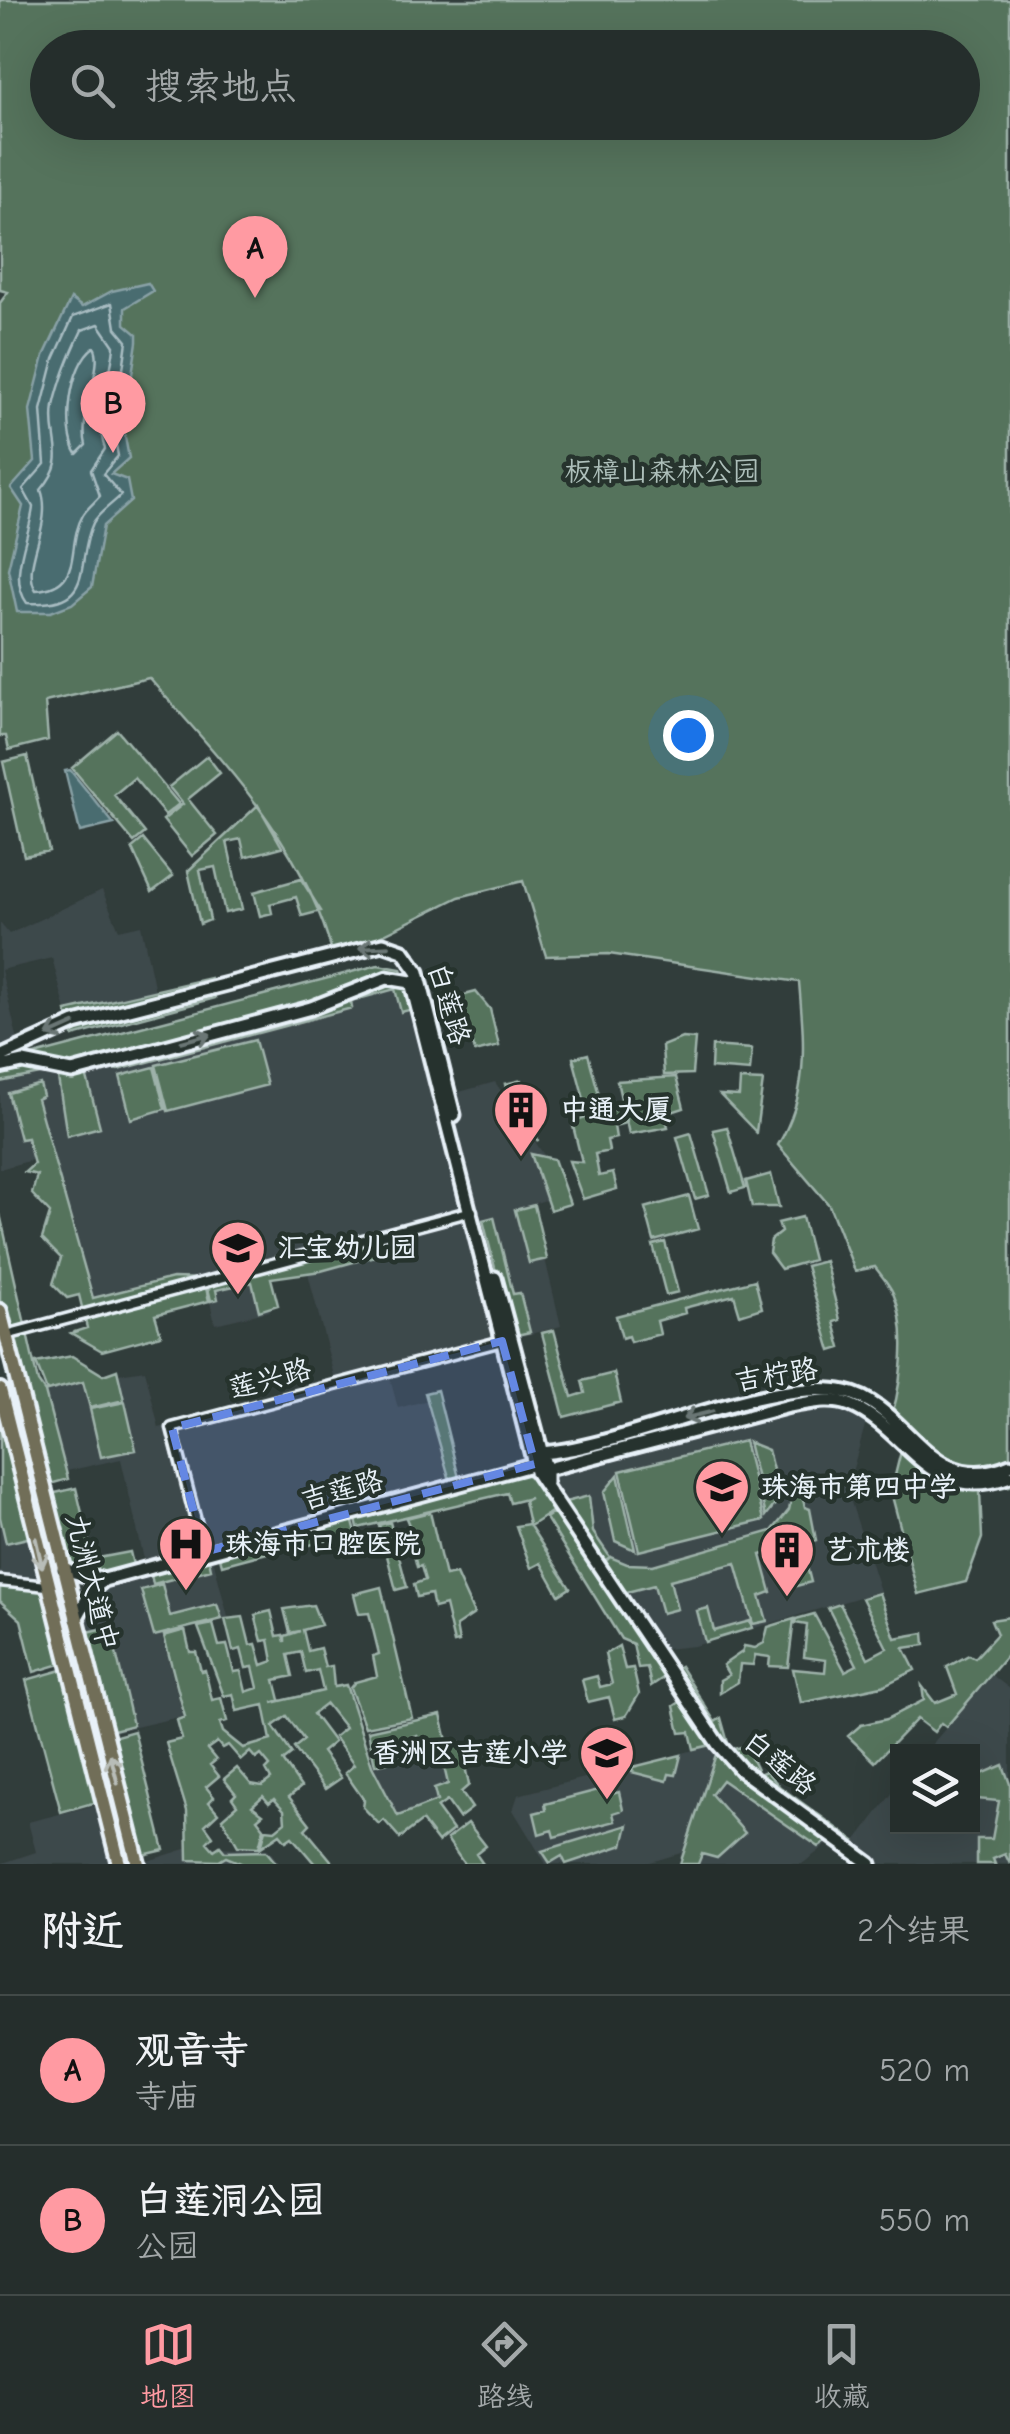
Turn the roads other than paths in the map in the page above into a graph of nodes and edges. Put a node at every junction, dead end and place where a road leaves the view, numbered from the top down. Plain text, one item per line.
1 (0, 1058) edge
2 (0, 1067) edge
3 (472, 1211) junction
4 (0, 1311) edge
5 (6, 1334) junction
6 (502, 1341) junction
7 (0, 1390) edge
8 (539, 1464) junction
9 (1010, 1465) edge
10 (1010, 1476) edge
11 (204, 1552) junction
12 (63, 1568) junction
13 (104, 1580) junction
14 (0, 1581) edge
15 (47, 1586) junction
16 (76, 1620) junction
17 (119, 1864) edge
18 (138, 1864) edge
19 (870, 1864) edge

8 -> 1 main road, 白莲路
2 -> 3 main road, 白莲路
3 - 5 street
3 - 6 main road, 白莲路
4 - 5 main road, 九洲大道中
5 - 12 main road, 九洲大道中
6 - 8 main road, 白莲路
6 - 11 street, 莲兴路
7 -> 15 main road, 九洲大道中
9 -> 8 main road, 吉柠路
8 - 10 main road, 吉柠路
8 - 11 main road, 吉莲路
8 - 19 main road, 白莲路
11 - 13 main road, 吉莲路
12 - 13 main road
12 - 16 main road, 九洲大道中
13 - 16 main road
14 - 15 street
15 - 17 main road, 九洲大道中
18 -> 16 main road, 九洲大道中

